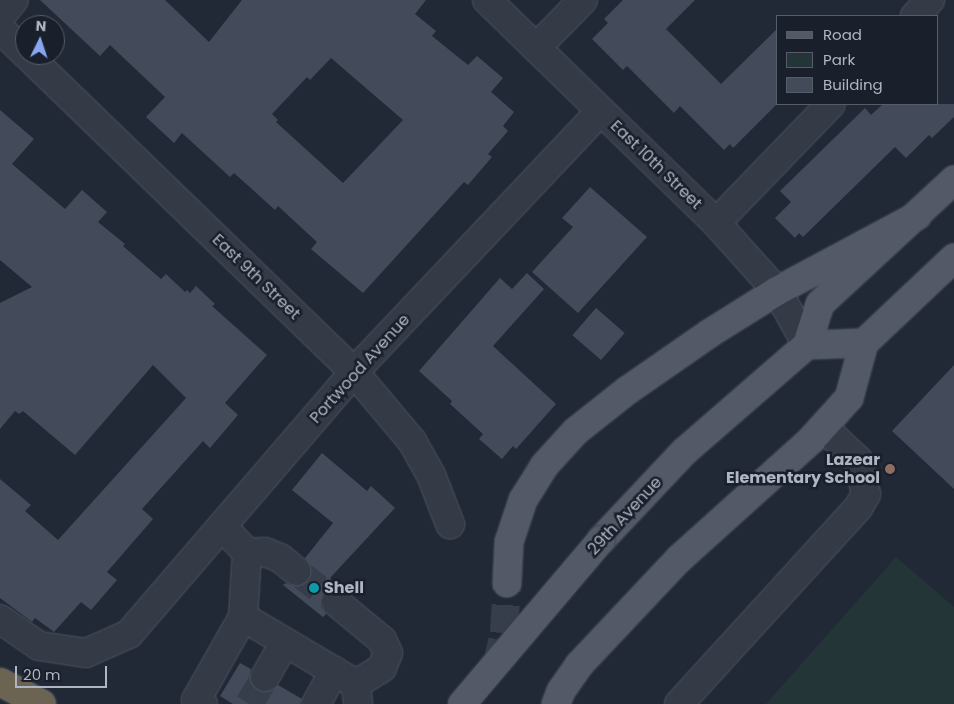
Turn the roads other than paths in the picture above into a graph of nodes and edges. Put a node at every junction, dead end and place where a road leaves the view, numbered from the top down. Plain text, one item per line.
1 (14, 0) edge
2 (487, 0) edge
3 (583, 0) edge
4 (930, 0) edge
5 (916, 15) edge
6 (0, 17) edge
7 (0, 29) edge
8 (15, 43) edge
9 (536, 48) junction
10 (37, 65) edge
11 (830, 105) edge
12 (600, 112) junction
13 (954, 180) edge
14 (917, 216) junction
15 (716, 223) junction
16 (954, 258) edge
17 (777, 291) junction
18 (864, 343) junction
19 (807, 345) junction
20 (354, 372) junction
21 (823, 428) junction
22 (450, 524) dead end
23 (222, 526) junction
24 (248, 553) junction
25 (296, 571) tunnel mouth
26 (507, 584) tunnel mouth
27 (336, 602) tunnel mouth
28 (243, 617) junction
29 (0, 619) edge
30 (284, 642) junction
31 (265, 677) tunnel mouth
32 (0, 682) edge
33 (349, 686) edge
34 (42, 704) edge
35 (203, 704) edge
36 (316, 704) edge
37 (462, 704) edge
38 (556, 704) edge
39 (679, 704) edge

1 - 6 street
2 - 9 street, East 10th Street
3 - 9 street
4 - 5 street
7 - 8 street, East 9th Street
9 - 12 street, East 10th Street
10 - 20 street, East 9th Street
11 - 15 street
12 - 15 street, East 10th Street
12 - 20 street, Portwood Avenue
13 - 14 main road
14 - 17 main road
14 - 19 main road
15 - 17 street, East 10th Street
16 - 18 main road
17 - 19 street, East 10th Street
17 - 26 main road
18 - 19 main road
18 - 21 main road
19 - 37 main road, 29th Avenue, bridge
20 - 22 street, East 9th Street
20 - 23 street, Portwood Avenue
21 - 38 main road
21 - 39 street
23 - 24 street
23 - 29 street, Portwood Avenue
24 - 25 street
24 - 28 street
27 - 33 street
28 - 30 street
28 - 35 street
30 - 31 street
30 - 33 street
32 - 34 highway
33 - 36 street

